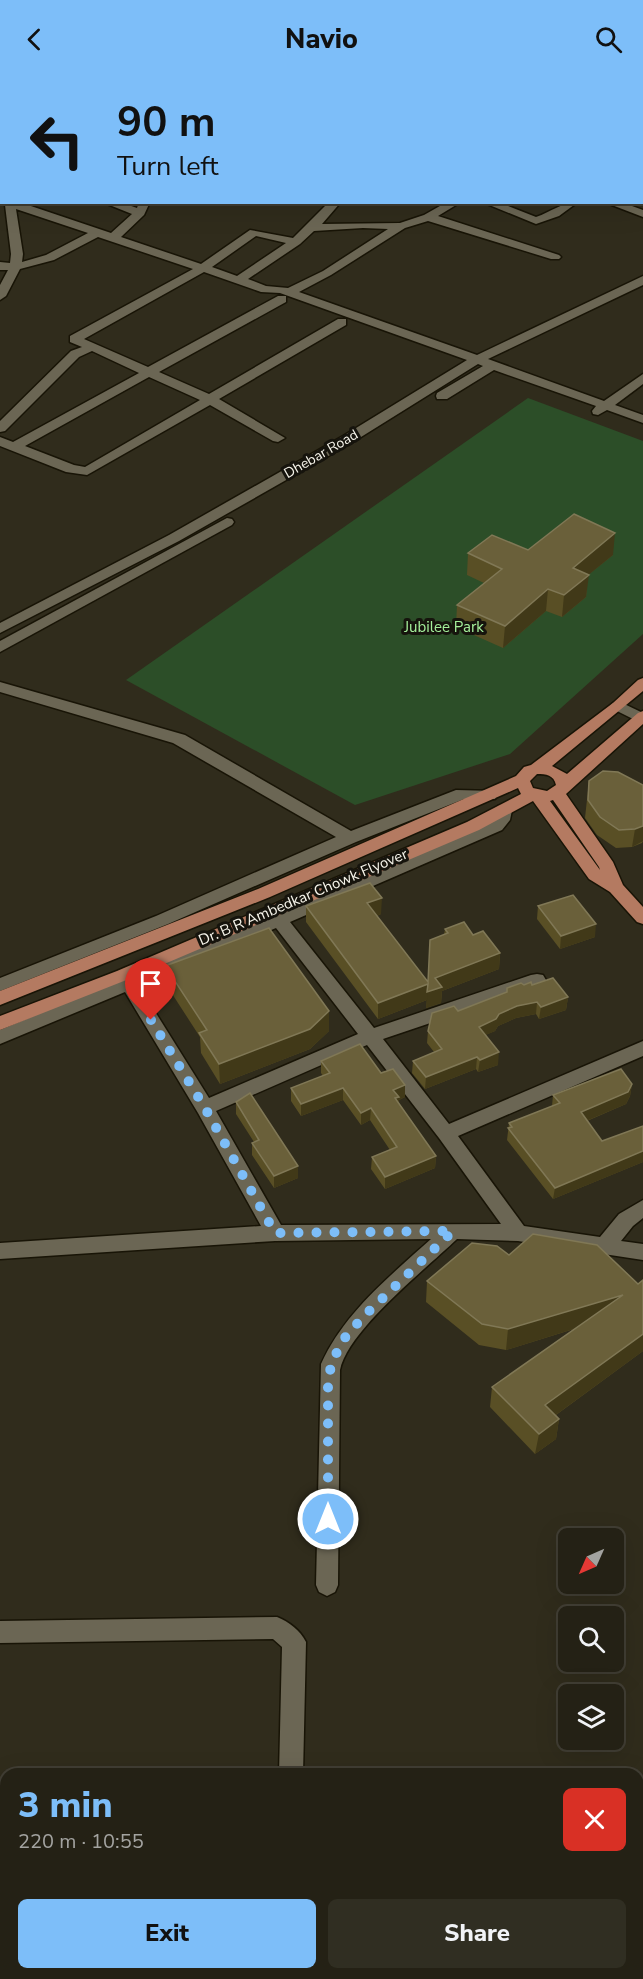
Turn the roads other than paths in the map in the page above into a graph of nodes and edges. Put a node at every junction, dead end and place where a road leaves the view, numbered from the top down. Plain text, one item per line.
1 (5, 204) edge
2 (11, 204) edge
3 (119, 204) edge
4 (334, 204) edge
5 (452, 204) edge
6 (492, 204) edge
7 (570, 204) edge
8 (615, 204) edge
9 (142, 208) edge
10 (643, 214) edge
11 (428, 217) junction
12 (401, 226) junction
13 (314, 228) junction
14 (96, 233) junction
15 (114, 237) junction
16 (296, 242) junction
17 (0, 251) edge
18 (17, 254) junction
19 (555, 257) dead end
20 (0, 267) edge
21 (15, 268) junction
22 (203, 268) junction
23 (238, 280) junction
24 (643, 280) edge
25 (0, 296) edge
26 (286, 296) junction
27 (342, 322) junction
28 (92, 347) junction
29 (479, 367) junction
30 (147, 372) junction
31 (643, 378) edge
32 (209, 399) junction
33 (598, 411) junction
34 (643, 420) edge
35 (0, 428) edge
36 (643, 432) edge
37 (278, 438) dead end
38 (0, 441) edge
39 (15, 446) junction
40 (0, 629) edge
41 (0, 646) edge
42 (643, 683) edge
43 (0, 687) edge
44 (618, 706) junction
45 (642, 717) edge
46 (537, 769) junction
47 (522, 780) junction
48 (560, 789) junction
49 (489, 795) junction
50 (535, 795) junction
51 (504, 810) junction
52 (350, 838) junction
53 (616, 888) junction
54 (643, 918) edge
55 (279, 920) junction
56 (537, 980) dead end
57 (129, 984) junction
58 (0, 985) edge
59 (0, 998) edge
60 (0, 1023) edge
61 (0, 1037) edge
62 (369, 1037) junction
63 (643, 1048) edge
64 (205, 1108) junction
65 (446, 1133) junction
66 (643, 1208) edge
67 (453, 1231) junction
68 (275, 1233) junction
69 (518, 1233) junction
70 (606, 1245) junction
71 (0, 1251) edge
72 (643, 1252) edge
73 (327, 1585) dead end
74 (0, 1632) edge
75 (291, 1768) edge

1 - 18 street
2 - 14 street
3 - 9 street
4 - 13 street
5 - 11 street
6 - 7 street
8 - 10 street
9 - 15 street
11 - 12 street
11 - 19 street
12 - 13 street
12 - 26 street
13 - 16 street
14 - 15 street
14 - 21 street
15 - 22 street
16 - 22 street
16 - 23 street
17 - 18 street
18 - 21 street
20 - 21 street
21 - 25 street
22 - 23 street
22 - 28 street
23 - 26 street
24 - 29 street, Dhebar Road
26 - 27 street
26 - 29 street
26 - 30 street
27 - 29 street
27 - 32 street
28 - 30 street
28 - 35 street
29 - 33 street
29 - 40 street, Dhebar Road
29 - 41 street, Dhebar Road
30 - 32 street
30 - 39 street
31 - 33 street
32 - 37 street
32 - 39 street
33 - 34 street
33 - 36 street
38 - 39 street
42 - 44 main road
43 - 52 street
44 - 45 street
44 - 46 main road
45 - 48 main road
46 - 47 main road
46 - 48 main road
47 - 49 main road, Dr. B R Ambedkar Chowk Flyover
47 - 50 main road
48 - 50 main road
48 - 53 main road
49 - 52 street
49 - 59 main road, Dr. B R Ambedkar Chowk Flyover
50 - 51 main road, Dr. B R Ambedkar Chowk Flyover
50 - 53 main road
51 - 55 street
51 - 60 main road, Dr. B R Ambedkar Chowk Flyover
52 - 58 street
53 - 54 main road
55 - 57 street
55 - 62 street
56 - 62 street
57 - 61 street
57 - 64 street
62 - 64 street
62 - 65 street
63 - 65 street
64 - 68 street
65 - 69 street
66 - 70 street
67 - 68 street
67 - 69 street
67 - 73 street
68 - 71 street
69 - 70 street
70 - 72 street
74 - 75 street

